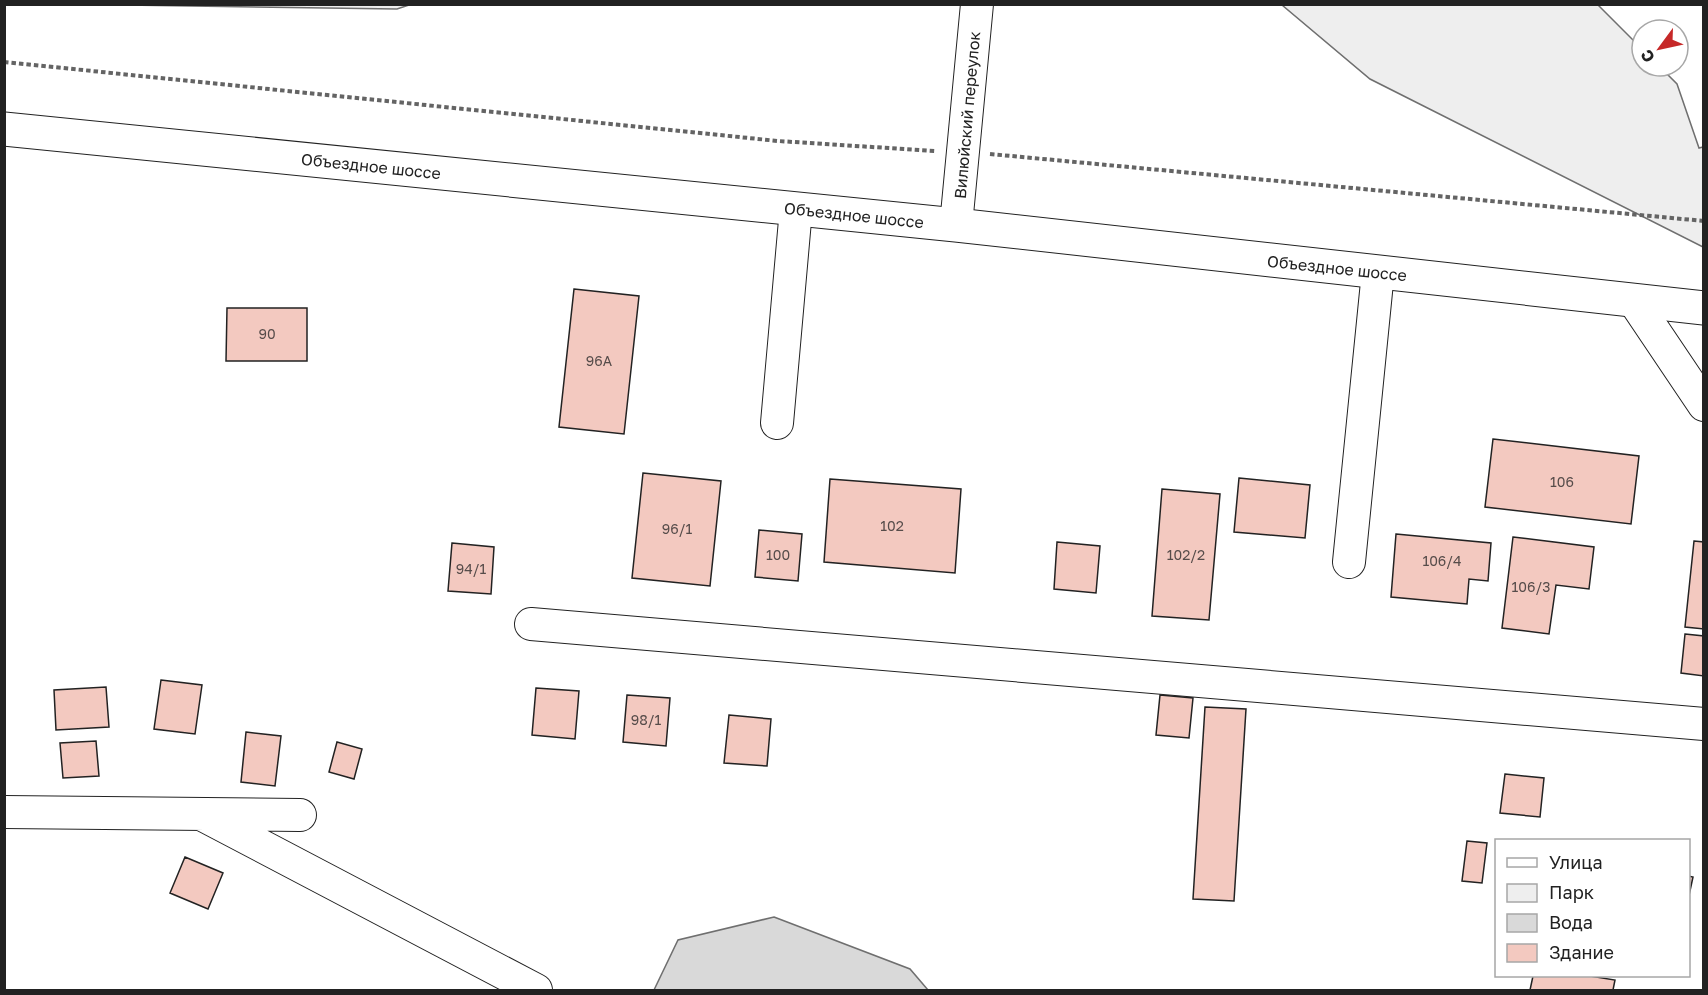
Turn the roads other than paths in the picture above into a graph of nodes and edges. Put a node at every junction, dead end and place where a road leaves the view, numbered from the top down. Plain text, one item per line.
1 (977, 4) edge
2 (4, 129) edge
3 (796, 209) junction
4 (956, 225) junction
5 (1378, 272) junction
6 (1634, 301) junction
7 (1704, 308) edge
8 (1704, 405) edge
9 (777, 423) dead end
10 (1349, 562) dead end
11 (531, 624) dead end
12 (1704, 724) edge
13 (4, 812) edge
14 (201, 814) junction
15 (300, 815) dead end
16 (536, 990) edge

1 - 4 street, Вилюйский переулок
2 - 3 main road, Объездное шоссе
3 - 4 main road, Объездное шоссе
3 - 9 street
4 - 5 main road, Объездное шоссе
5 - 6 main road, Объездное шоссе
5 - 10 street
6 - 7 main road, Объездное шоссе
6 - 8 street
11 - 12 street
13 - 14 street
14 - 15 street
14 - 16 street

